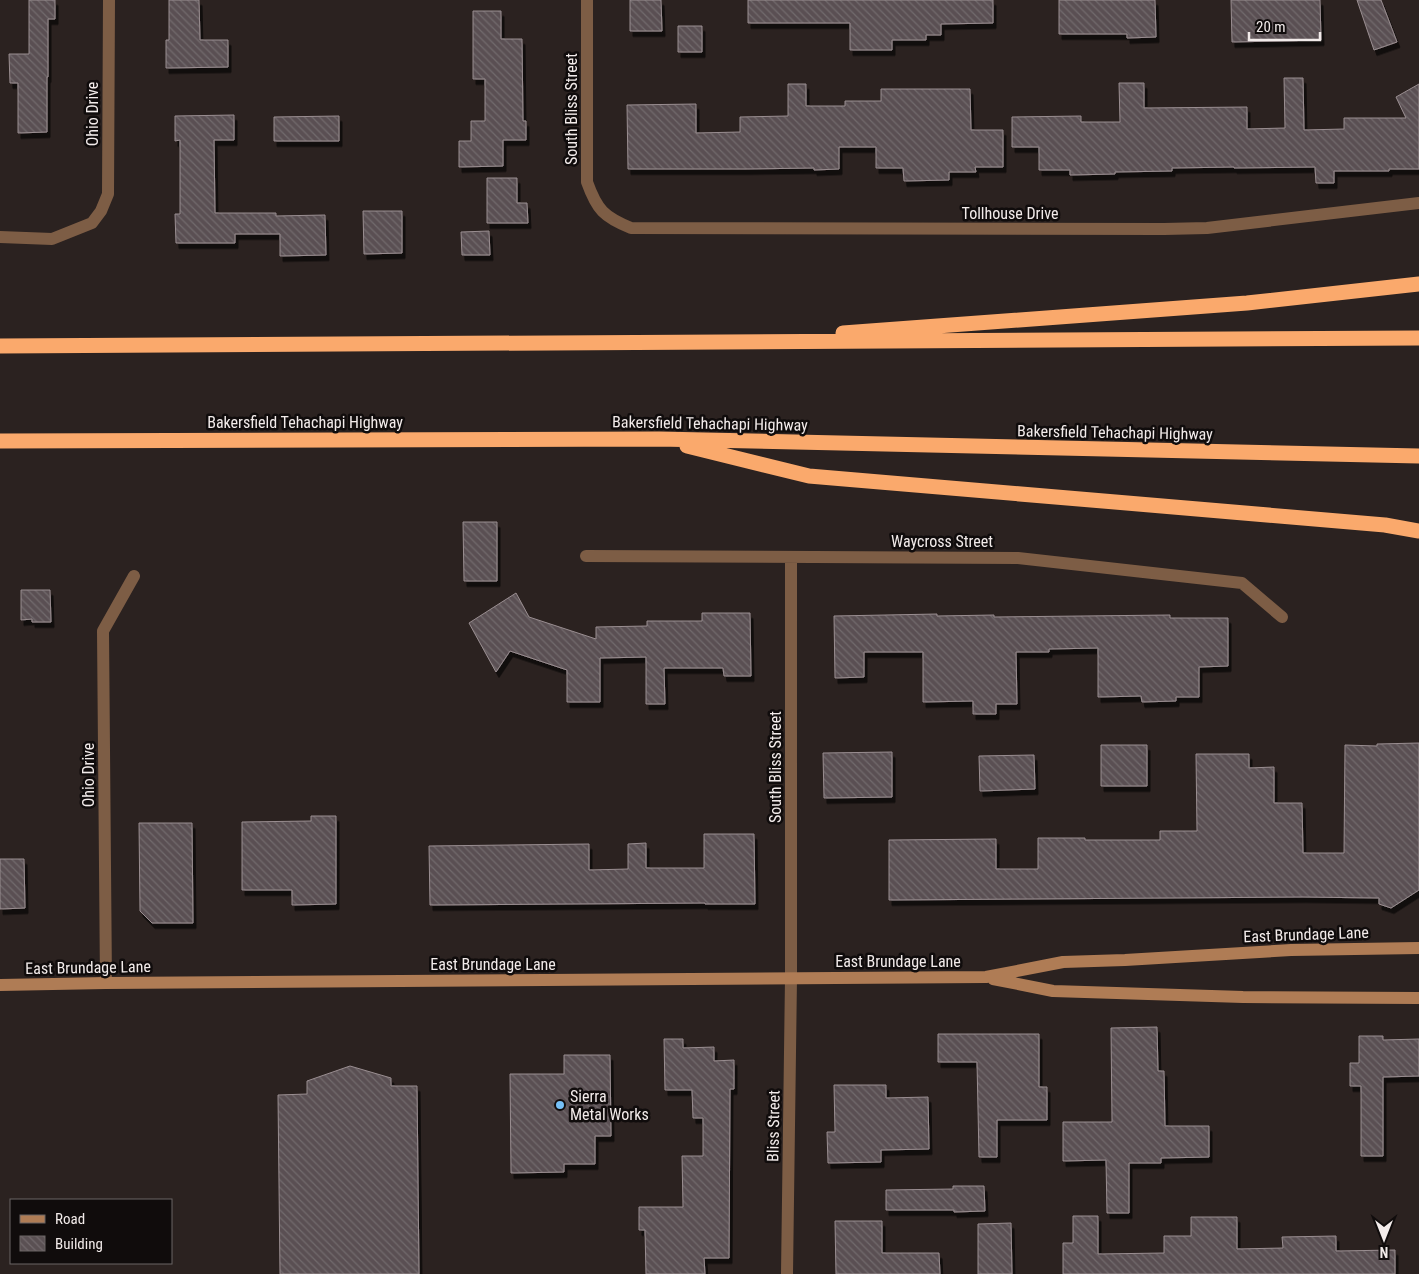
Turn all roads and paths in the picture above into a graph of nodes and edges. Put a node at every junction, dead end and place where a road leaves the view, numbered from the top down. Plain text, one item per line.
1 (109, 0) edge
2 (587, 0) edge
3 (1419, 203) edge
4 (603, 213) joint
5 (0, 237) edge
6 (1419, 284) edge
7 (1419, 338) edge
8 (704, 343) junction
9 (0, 346) edge
10 (659, 439) junction
11 (0, 441) edge
12 (1419, 456) edge
13 (1419, 531) edge
14 (586, 556) dead end
15 (791, 557) junction
16 (134, 576) dead end
17 (1282, 617) dead end
18 (1419, 948) edge
19 (986, 977) junction
20 (791, 978) junction
21 (106, 983) junction
22 (0, 985) edge
23 (1419, 998) edge
24 (787, 1274) edge

1 - 5 street, Ohio Drive
2 - 4 street, South Bliss Street
3 - 4 street, Tollhouse Drive
6 - 8 highway
7 - 8 highway
8 - 9 highway
10 - 11 highway, Bakersfield Tehachapi Highway
10 - 12 highway, Bakersfield Tehachapi Highway
10 - 13 highway
14 - 15 street, Waycross Street
15 - 17 street, Waycross Street
15 - 20 street, South Bliss Street
16 - 21 street, Ohio Drive
18 - 19 main road, East Brundage Lane
19 - 20 main road, East Brundage Lane
19 - 23 main road, East Brundage Lane
20 - 21 main road, East Brundage Lane
20 - 24 street, Bliss Street
21 - 22 main road, East Brundage Lane

